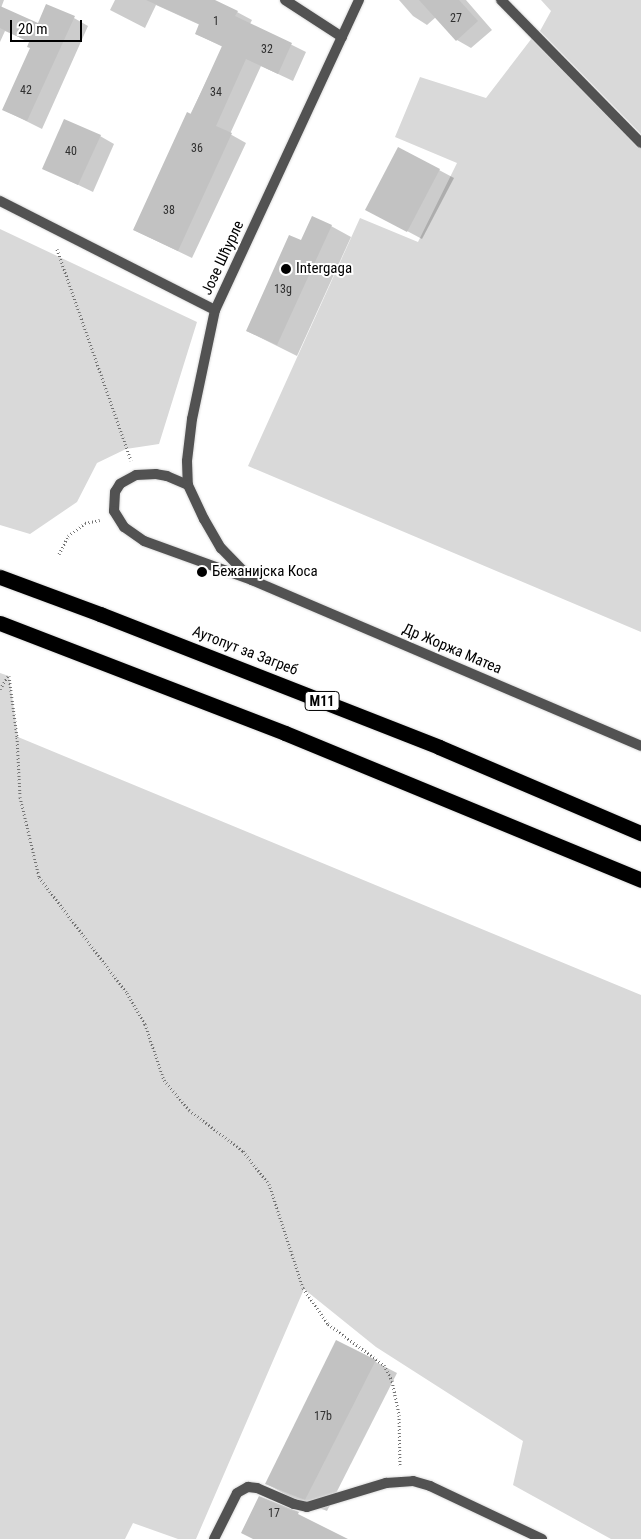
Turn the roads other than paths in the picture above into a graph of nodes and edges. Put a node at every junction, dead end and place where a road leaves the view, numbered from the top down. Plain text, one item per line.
1 (285, 0) edge
2 (359, 0) edge
3 (501, 0) edge
4 (342, 37) junction
5 (641, 143) edge
6 (0, 201) edge
7 (215, 310) junction
8 (188, 484) junction
9 (0, 577) edge
10 (252, 580) junction
11 (0, 623) edge
12 (641, 746) edge
13 (641, 833) edge
14 (641, 880) edge
15 (214, 1539) edge
16 (542, 1539) edge

1 - 4 street
2 - 4 street, Јозе Шћурле
3 - 5 street
4 - 7 street, Јозе Шћурле
6 - 7 street, Јозе Шћурле
7 - 8 street
8 - 10 street
8 - 10 street, Др Жоржа Матеа
9 - 13 highway, Аутопут за Загреб / M11
10 - 12 street, Др Жоржа Матеа
11 - 14 highway
15 - 16 street

